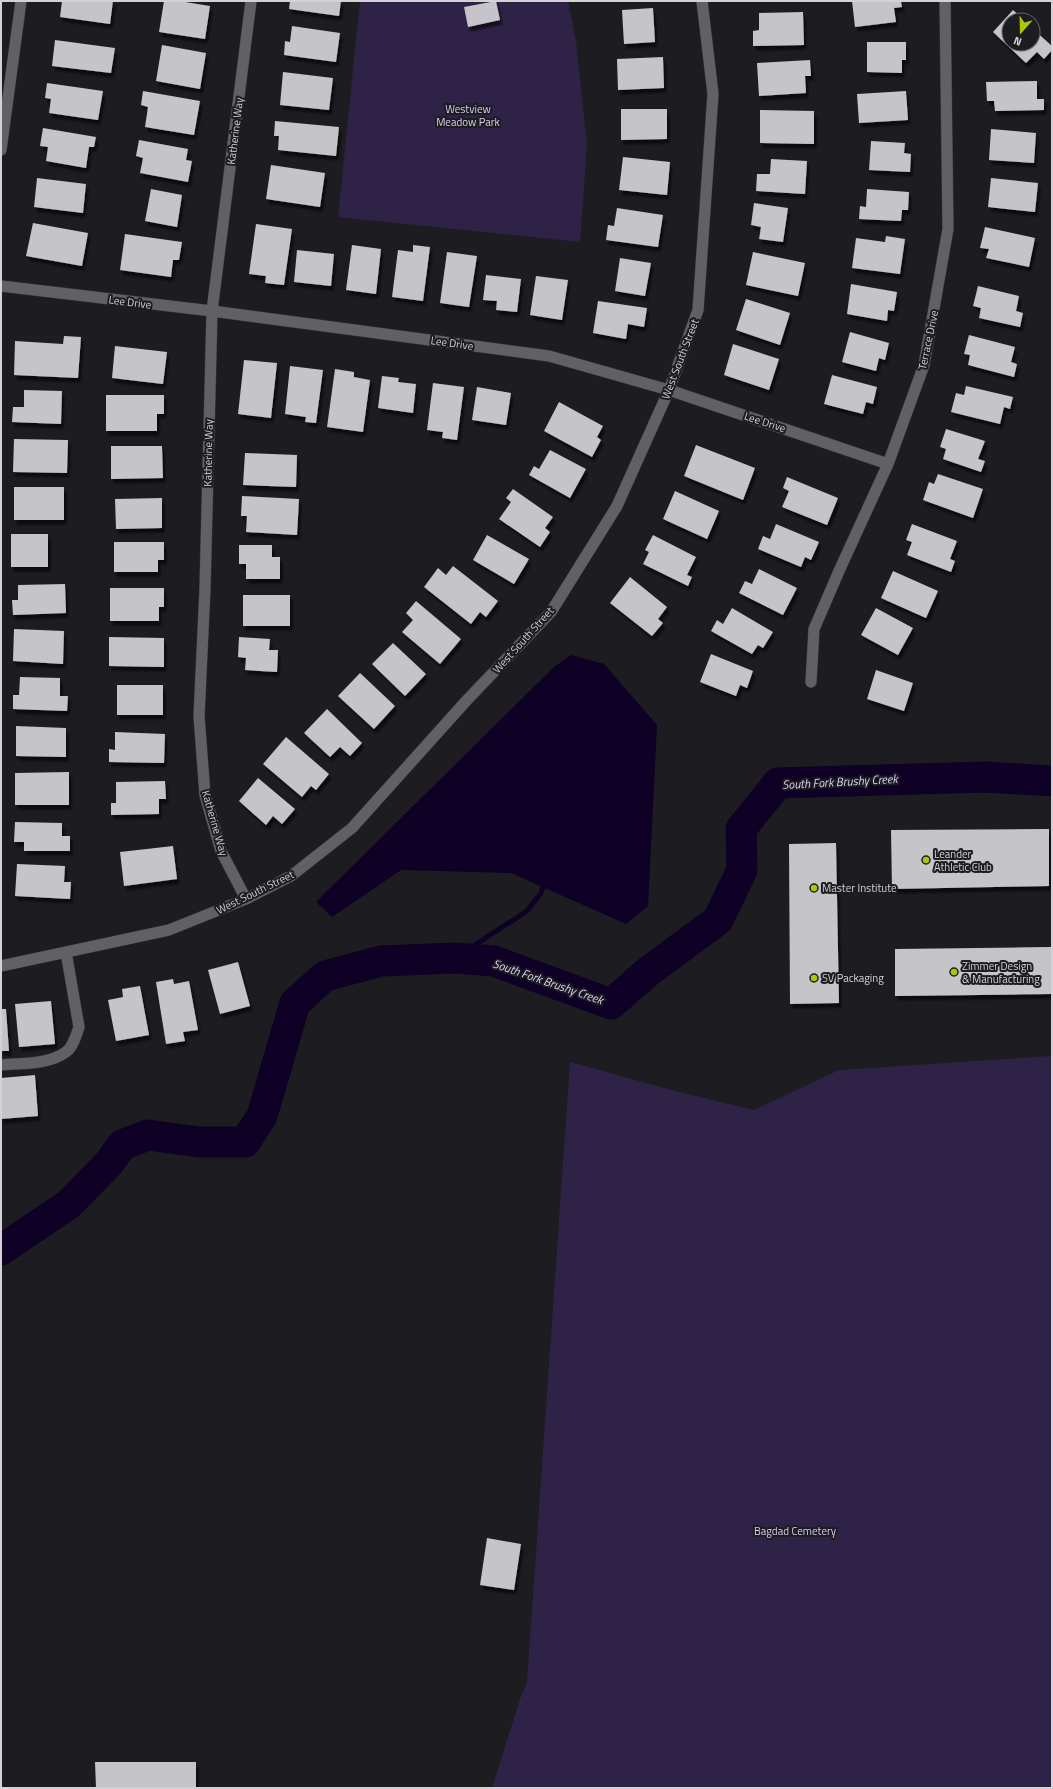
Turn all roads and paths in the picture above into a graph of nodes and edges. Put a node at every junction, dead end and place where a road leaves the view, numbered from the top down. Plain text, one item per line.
1 (21, 1) edge
2 (251, 1) edge
3 (702, 1) edge
4 (945, 1) edge
5 (1, 150) edge
6 (1, 286) edge
7 (212, 311) junction
8 (669, 390) junction
9 (888, 464) junction
10 (811, 682) dead end
11 (246, 899) junction
12 (66, 952) junction
13 (1, 966) edge
14 (1, 1065) edge

1 - 5 street
2 - 7 street, Katherine Way
3 - 8 street, West South Street
4 - 9 street, Terrace Drive
6 - 7 street, Lee Drive
7 - 8 street, Lee Drive
7 - 11 street, Katherine Way
8 - 9 street, Lee Drive
8 - 11 street, West South Street
9 - 10 street, Terrace Drive
11 - 12 street, West South Street
12 - 13 street, West South Street
12 - 14 street

